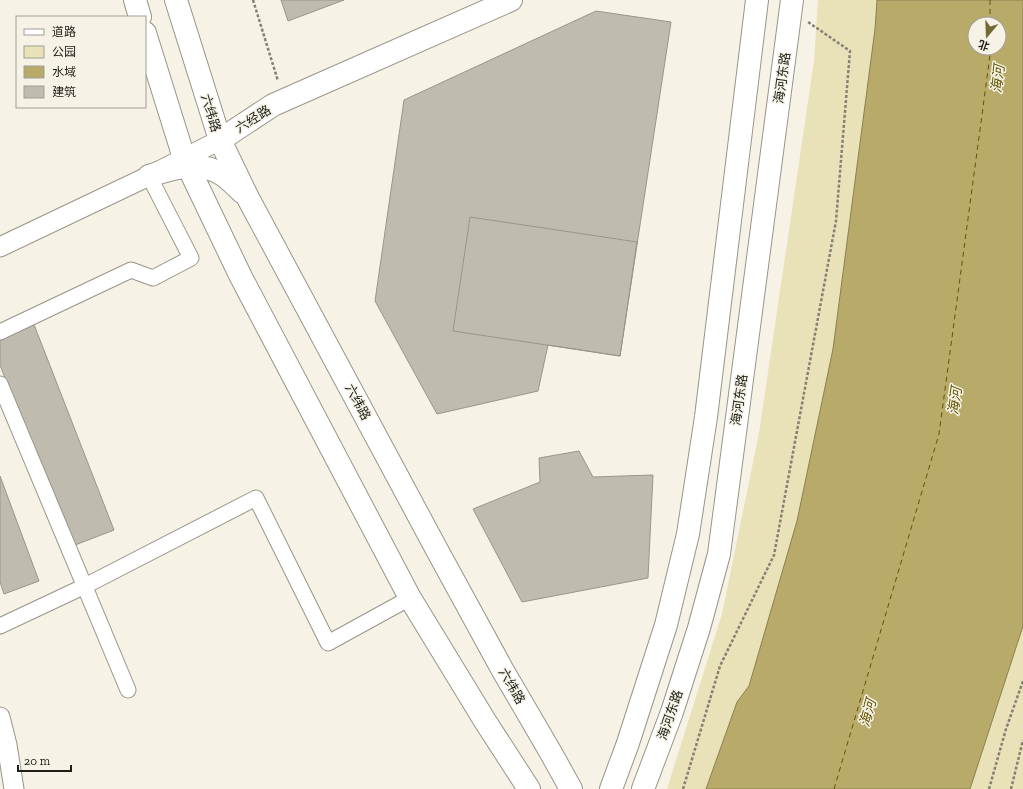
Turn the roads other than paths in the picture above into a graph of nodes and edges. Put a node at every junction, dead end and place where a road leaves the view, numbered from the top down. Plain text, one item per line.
1 (134, 0) edge
2 (176, 0) edge
3 (510, 0) edge
4 (757, 0) edge
5 (792, 0) edge
6 (140, 16) edge
7 (146, 37) edge
8 (220, 140) junction
9 (186, 162) junction
10 (149, 176) junction
11 (248, 198) junction
12 (0, 247) edge
13 (0, 332) edge
14 (0, 384) edge
15 (84, 586) junction
16 (410, 598) junction
17 (0, 626) edge
18 (128, 690) dead end
19 (0, 717) edge
20 (14, 789) edge
21 (528, 789) edge
22 (571, 789) edge
23 (611, 789) edge
24 (643, 789) edge

1 - 6 main road
2 - 8 main road, 六纬路
3 - 8 main road, 六经路
4 - 23 main road
5 - 24 main road, 海河东路
7 - 9 main road
8 - 9 street, 六经路
8 - 11 main road, 六纬路
9 - 10 main road
9 - 11 main road
9 - 16 main road
10 - 12 street
10 - 13 street
11 - 22 main road, 六纬路
14 - 15 street
15 - 16 street
15 - 17 street
15 - 18 street
16 - 21 main road
19 - 20 street

